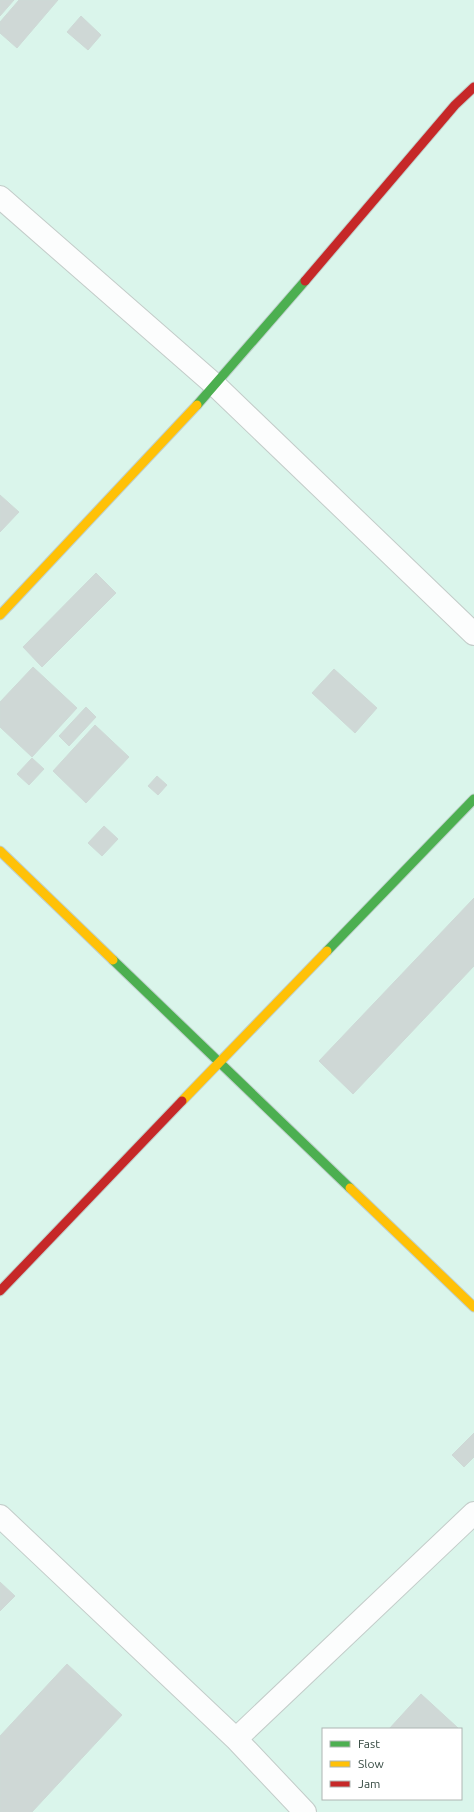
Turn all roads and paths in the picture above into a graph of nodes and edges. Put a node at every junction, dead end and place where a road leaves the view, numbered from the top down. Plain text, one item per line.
1 (474, 87) edge
2 (0, 198) edge
3 (215, 385) junction
4 (0, 615) edge
5 (474, 634) edge
6 (474, 799) edge
7 (0, 852) edge
8 (218, 1062) junction
9 (0, 1291) edge
10 (474, 1307) edge
11 (474, 1513) edge
12 (0, 1516) edge
13 (236, 1739) junction
14 (305, 1812) edge

1 - 3 street
2 - 3 street
3 - 4 street
3 - 5 street
6 - 8 street
7 - 8 street
8 - 9 street
8 - 10 street
11 - 13 street
12 - 13 street
13 - 14 street

